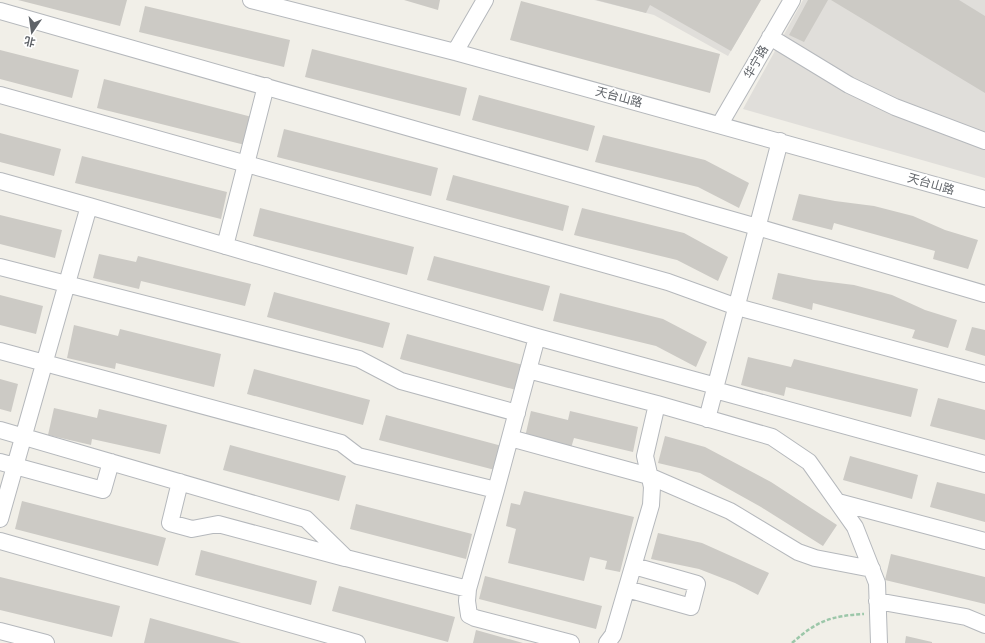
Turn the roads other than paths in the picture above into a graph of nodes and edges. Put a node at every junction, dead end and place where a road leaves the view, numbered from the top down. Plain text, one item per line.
1 (252, 0) edge
2 (485, 0) edge
3 (792, 0) edge
4 (0, 11) edge
5 (770, 38) junction
6 (455, 52) junction
7 (266, 86) junction
8 (0, 95) edge
9 (720, 124) junction
10 (780, 141) junction
11 (985, 141) edge
12 (246, 164) junction
13 (0, 181) edge
14 (985, 199) edge
15 (89, 206) junction
16 (758, 227) junction
17 (225, 246) junction
18 (0, 267) edge
19 (67, 285) junction
20 (985, 294) edge
21 (737, 307) junction
22 (537, 337) junction
23 (0, 351) edge
24 (44, 363) junction
25 (528, 370) junction
26 (985, 374) edge
27 (715, 388) junction
28 (657, 404) junction
29 (517, 413) junction
30 (707, 419) junction
31 (0, 430) edge
32 (23, 437) junction
33 (510, 438) junction
34 (111, 462) junction
35 (7, 464) edge
36 (985, 464) edge
37 (649, 476) junction
38 (180, 482) junction
39 (496, 490) junction
40 (838, 502) junction
41 (0, 519) edge
42 (0, 541) edge
43 (985, 541) edge
44 (346, 558) junction
45 (634, 566) junction
46 (872, 569) junction
47 (468, 589) junction
48 (627, 589) junction
49 (878, 607) junction
50 (985, 625) edge
51 (0, 631) edge
52 (46, 643) edge
53 (357, 643) edge
54 (571, 643) edge
55 (607, 643) edge
56 (879, 643) edge

1 - 6 street, 天台山路
2 - 6 street
3 - 5 street, 华宁路
4 - 7 street
5 - 9 street, 华宁路
5 - 11 street
6 - 9 street, 天台山路
7 - 12 street
7 - 16 street
8 - 12 street
9 - 10 street, 天台山路
10 - 14 street, 天台山路
10 - 16 street
12 - 17 street
12 - 21 street
13 - 15 street
15 - 17 street
15 - 19 street
16 - 20 street
16 - 21 street
17 - 22 street
18 - 19 street
19 - 24 street
19 - 29 street
21 - 26 street
21 - 27 street
22 - 25 street
22 - 27 street
23 - 24 street
24 - 32 street
24 - 39 street
25 - 28 street
25 - 29 street
27 - 30 street
27 - 36 street
28 - 30 street
28 - 37 street
29 - 33 street
30 - 40 street
31 - 32 street
32 - 34 street
32 - 35 street
33 - 37 street
33 - 39 street
34 - 35 street
34 - 38 street
35 - 41 street
37 - 45 street
37 - 46 street
38 - 44 street
38 - 44 street
39 - 47 street
40 - 43 street
40 - 46 street
42 - 53 street
44 - 47 street
45 - 48 street
45 - 48 street
46 - 49 street
47 - 54 street
48 - 55 street
49 - 50 street
49 - 56 street
51 - 52 street

